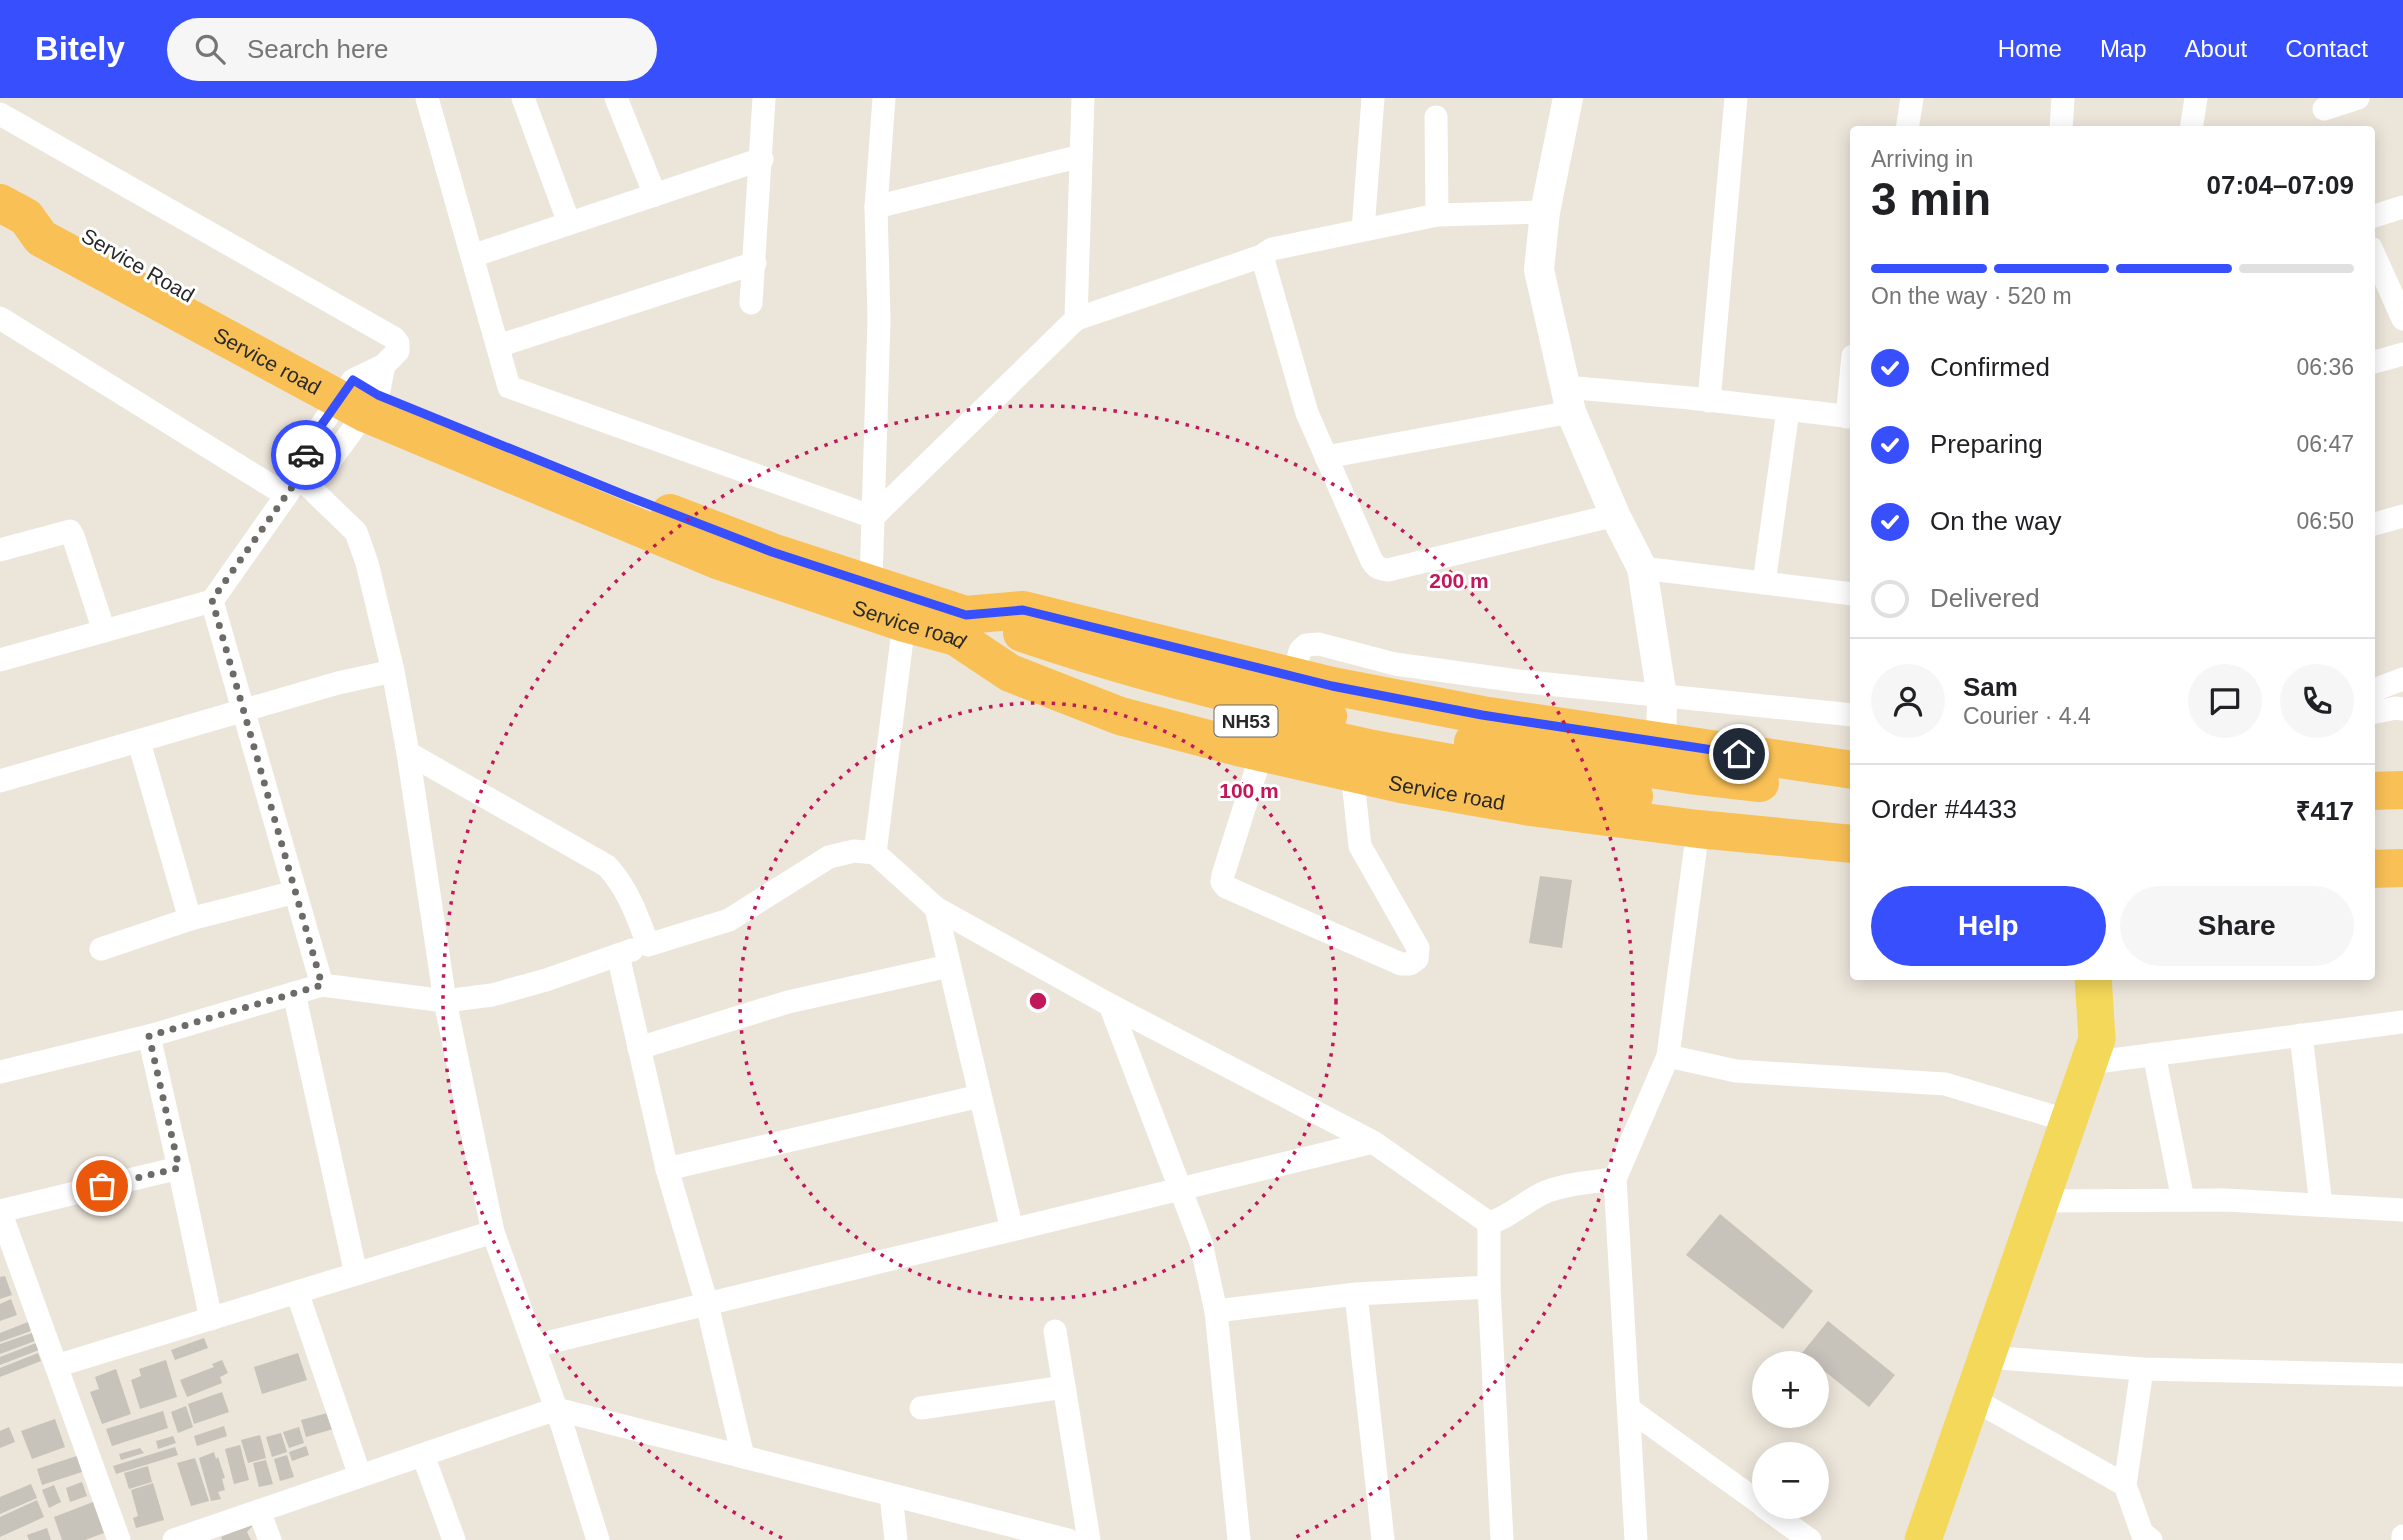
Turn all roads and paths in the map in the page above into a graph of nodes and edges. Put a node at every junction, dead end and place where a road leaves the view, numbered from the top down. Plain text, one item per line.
1 (428, 98) edge
2 (523, 98) edge
3 (616, 98) edge
4 (764, 98) edge
5 (884, 98) edge
6 (1083, 98) edge
7 (1373, 98) edge
8 (1568, 98) edge
9 (1736, 98) edge
10 (1912, 98) edge
11 (2063, 98) edge
12 (2196, 98) edge
13 (2358, 98) edge
14 (2325, 112) edge
15 (0, 114) edge
16 (1436, 117) dead end
17 (1908, 126) edge
18 (2061, 126) edge
19 (2192, 126) edge
20 (1082, 156) junction
21 (762, 159) junction
22 (655, 195) junction
23 (876, 207) junction
24 (2403, 207) edge
25 (13, 210) edge
26 (1545, 212) junction
27 (1437, 215) junction
28 (2375, 216) edge
29 (569, 223) junction
30 (1363, 230) junction
31 (472, 256) junction
32 (1262, 256) junction
33 (2375, 257) edge
34 (755, 263) junction
35 (751, 303) dead end
36 (0, 318) edge
37 (1076, 319) junction
38 (2403, 319) edge
39 (498, 346) junction
40 (2403, 354) edge
41 (2375, 362) edge
42 (364, 390) junction
43 (1568, 399) junction
44 (1709, 401) junction
45 (1788, 410) junction
46 (1850, 417) edge
47 (1326, 457) junction
48 (297, 480) junction
49 (1615, 515) junction
50 (2403, 516) edge
51 (873, 517) junction
52 (2375, 524) edge
53 (0, 550) edge
54 (1642, 568) junction
55 (871, 582) junction
56 (1764, 583) junction
57 (1850, 594) edge
58 (212, 600) junction
59 (904, 623) junction
60 (961, 626) junction
61 (104, 631) junction
62 (0, 660) edge
63 (393, 671) junction
64 (1293, 676) junction
65 (2403, 679) edge
66 (2375, 690) edge
67 (1662, 697) junction
68 (2403, 709) edge
69 (244, 712) junction
70 (2375, 712) edge
71 (1850, 715) edge
72 (139, 742) junction
73 (1661, 743) junction
74 (408, 752) junction
75 (1262, 752) junction
76 (1850, 770) edge
77 (1352, 772) junction
78 (0, 781) edge
79 (2403, 790) edge
80 (2375, 791) edge
81 (1850, 793) edge
82 (1850, 817) edge
83 (2375, 817) edge
84 (2403, 817) edge
85 (1698, 829) junction
86 (2375, 842) edge
87 (2403, 842) edge
88 (1850, 844) edge
89 (875, 853) junction
90 (2403, 868) edge
91 (2375, 869) edge
92 (295, 892) junction
93 (936, 908) junction
94 (190, 919) junction
95 (648, 945) junction
96 (100, 949) dead end
97 (618, 955) junction
98 (949, 966) junction
99 (2093, 980) edge
100 (322, 985) junction
101 (294, 993) junction
102 (445, 1001) junction
103 (1110, 1004) junction
104 (2403, 1022) edge
105 (2301, 1035) junction
106 (149, 1036) junction
107 (639, 1048) junction
108 (2154, 1054) junction
109 (1668, 1056) junction
110 (2089, 1063) junction
111 (0, 1072) edge
112 (980, 1096) junction
113 (2069, 1121) junction
114 (1373, 1142) junction
115 (179, 1168) junction
116 (667, 1169) junction
117 (1615, 1179) junction
118 (1179, 1190) junction
119 (2183, 1200) junction
120 (2042, 1201) junction
121 (2321, 1205) junction
122 (2403, 1210) edge
123 (0, 1211) edge
124 (1489, 1223) junction
125 (1012, 1230) junction
126 (493, 1232) junction
127 (356, 1274) junction
128 (1489, 1287) junction
129 (297, 1293) junction
130 (1356, 1294) junction
131 (707, 1304) junction
132 (1216, 1311) junction
133 (211, 1319) junction
134 (1055, 1331) dead end
135 (534, 1346) junction
136 (1987, 1357) junction
137 (57, 1366) junction
138 (2142, 1369) junction
139 (2403, 1375) edge
140 (1064, 1387) junction
141 (1973, 1399) junction
142 (921, 1408) dead end
143 (556, 1409) junction
144 (1629, 1409) junction
145 (423, 1455) junction
146 (743, 1457) junction
147 (360, 1476) junction
148 (2125, 1485) junction
149 (891, 1495) junction
150 (1752, 1498) edge
151 (259, 1511) junction
152 (1781, 1519) edge
153 (2144, 1538) edge
154 (119, 1540) edge
155 (174, 1540) edge
156 (270, 1540) edge
157 (454, 1540) edge
158 (598, 1540) edge
159 (896, 1540) edge
160 (1068, 1540) edge
161 (1089, 1540) edge
162 (1239, 1540) edge
163 (1383, 1540) edge
164 (1502, 1540) edge
165 (1636, 1540) edge
166 (1810, 1540) edge
167 (1923, 1540) edge

1 - 31 street
2 - 29 street
3 - 22 street
4 - 21 street
5 - 23 street
6 - 20 street
7 - 30 street
8 - 26 street
9 - 44 street
10 - 17 street
11 - 18 street
12 - 19 street
13 - 14 street
15 - 42 street
16 - 27 street
20 - 23 street
20 - 37 street
21 - 22 street
21 - 34 street
22 - 29 street
23 - 51 street
24 - 28 street
25 - 42 highway, Service road
26 - 27 street
26 - 43 street
27 - 30 street
29 - 31 street
30 - 32 street
31 - 39 street
32 - 37 street
32 - 47 street
33 - 38 street
34 - 35 street
34 - 39 street
36 - 48 street
37 - 51 street
39 - 51 street
40 - 41 street
42 - 48 street
42 - 55 highway, Service Road
42 - 59 highway, Service road
43 - 44 street
43 - 47 street
43 - 49 street
44 - 45 street
45 - 46 street
45 - 56 street
47 - 49 street
48 - 58 street
48 - 63 street
49 - 54 street
50 - 52 street
51 - 55 street
53 - 61 street
54 - 56 street
54 - 67 street
55 - 60 highway, Service Road
56 - 57 street
58 - 61 street
58 - 69 street
59 - 60 highway, Service road
59 - 89 street
60 - 64 highway, Service Road
60 - 75 highway, Service road
60 - 81 highway, NH53
60 - 82 highway, NH53
61 - 62 street
63 - 69 street
63 - 74 street
64 - 67 street
64 - 73 highway, Service Road
65 - 66 street
67 - 71 street
67 - 73 street
68 - 70 street
69 - 72 street
69 - 92 street
72 - 78 street
72 - 94 street
73 - 76 highway, Service Road
74 - 95 street
74 - 102 street
75 - 77 highway, Service road
75 - 77 street
77 - 85 highway, Service road
79 - 80 highway
83 - 84 highway
85 - 88 highway, Service road
85 - 109 street
86 - 87 highway
89 - 93 street
89 - 95 street
90 - 91 highway
92 - 94 street
92 - 100 street
93 - 98 street
93 - 103 street
94 - 96 street
95 - 97 street
97 - 102 street
97 - 107 street
98 - 107 street
98 - 112 street
99 - 110 main road
100 - 101 street
100 - 102 street
101 - 106 street
101 - 127 street
102 - 126 street
103 - 114 street
103 - 118 street
104 - 105 street
105 - 108 street
105 - 121 street
106 - 111 street
106 - 115 street
107 - 116 street
108 - 110 street
108 - 119 street
109 - 113 street
109 - 117 street
110 - 113 main road
112 - 116 street
112 - 125 street
113 - 120 main road
114 - 118 street
114 - 124 street
115 - 123 street
115 - 133 street
116 - 131 street
117 - 124 street
117 - 144 street
118 - 125 street
118 - 132 street
119 - 120 street
119 - 121 street
120 - 136 main road
121 - 122 street
123 - 137 street
124 - 128 street
125 - 131 street
126 - 127 street
126 - 135 street
127 - 129 street
128 - 130 street
128 - 164 street
129 - 133 street
129 - 147 street
130 - 132 street
130 - 163 street
131 - 135 street
131 - 146 street
132 - 162 street
133 - 137 street
134 - 140 street
135 - 143 street
136 - 138 street
136 - 141 main road
137 - 154 street
138 - 139 street
138 - 148 street
140 - 142 street
140 - 161 street
141 - 148 street
141 - 167 main road
143 - 145 street
143 - 146 street
143 - 158 street
144 - 150 street
144 - 165 street
145 - 147 street
145 - 157 street
146 - 149 street
147 - 151 street
148 - 153 street
149 - 159 street
149 - 160 street
151 - 155 street
151 - 156 street
152 - 166 street

